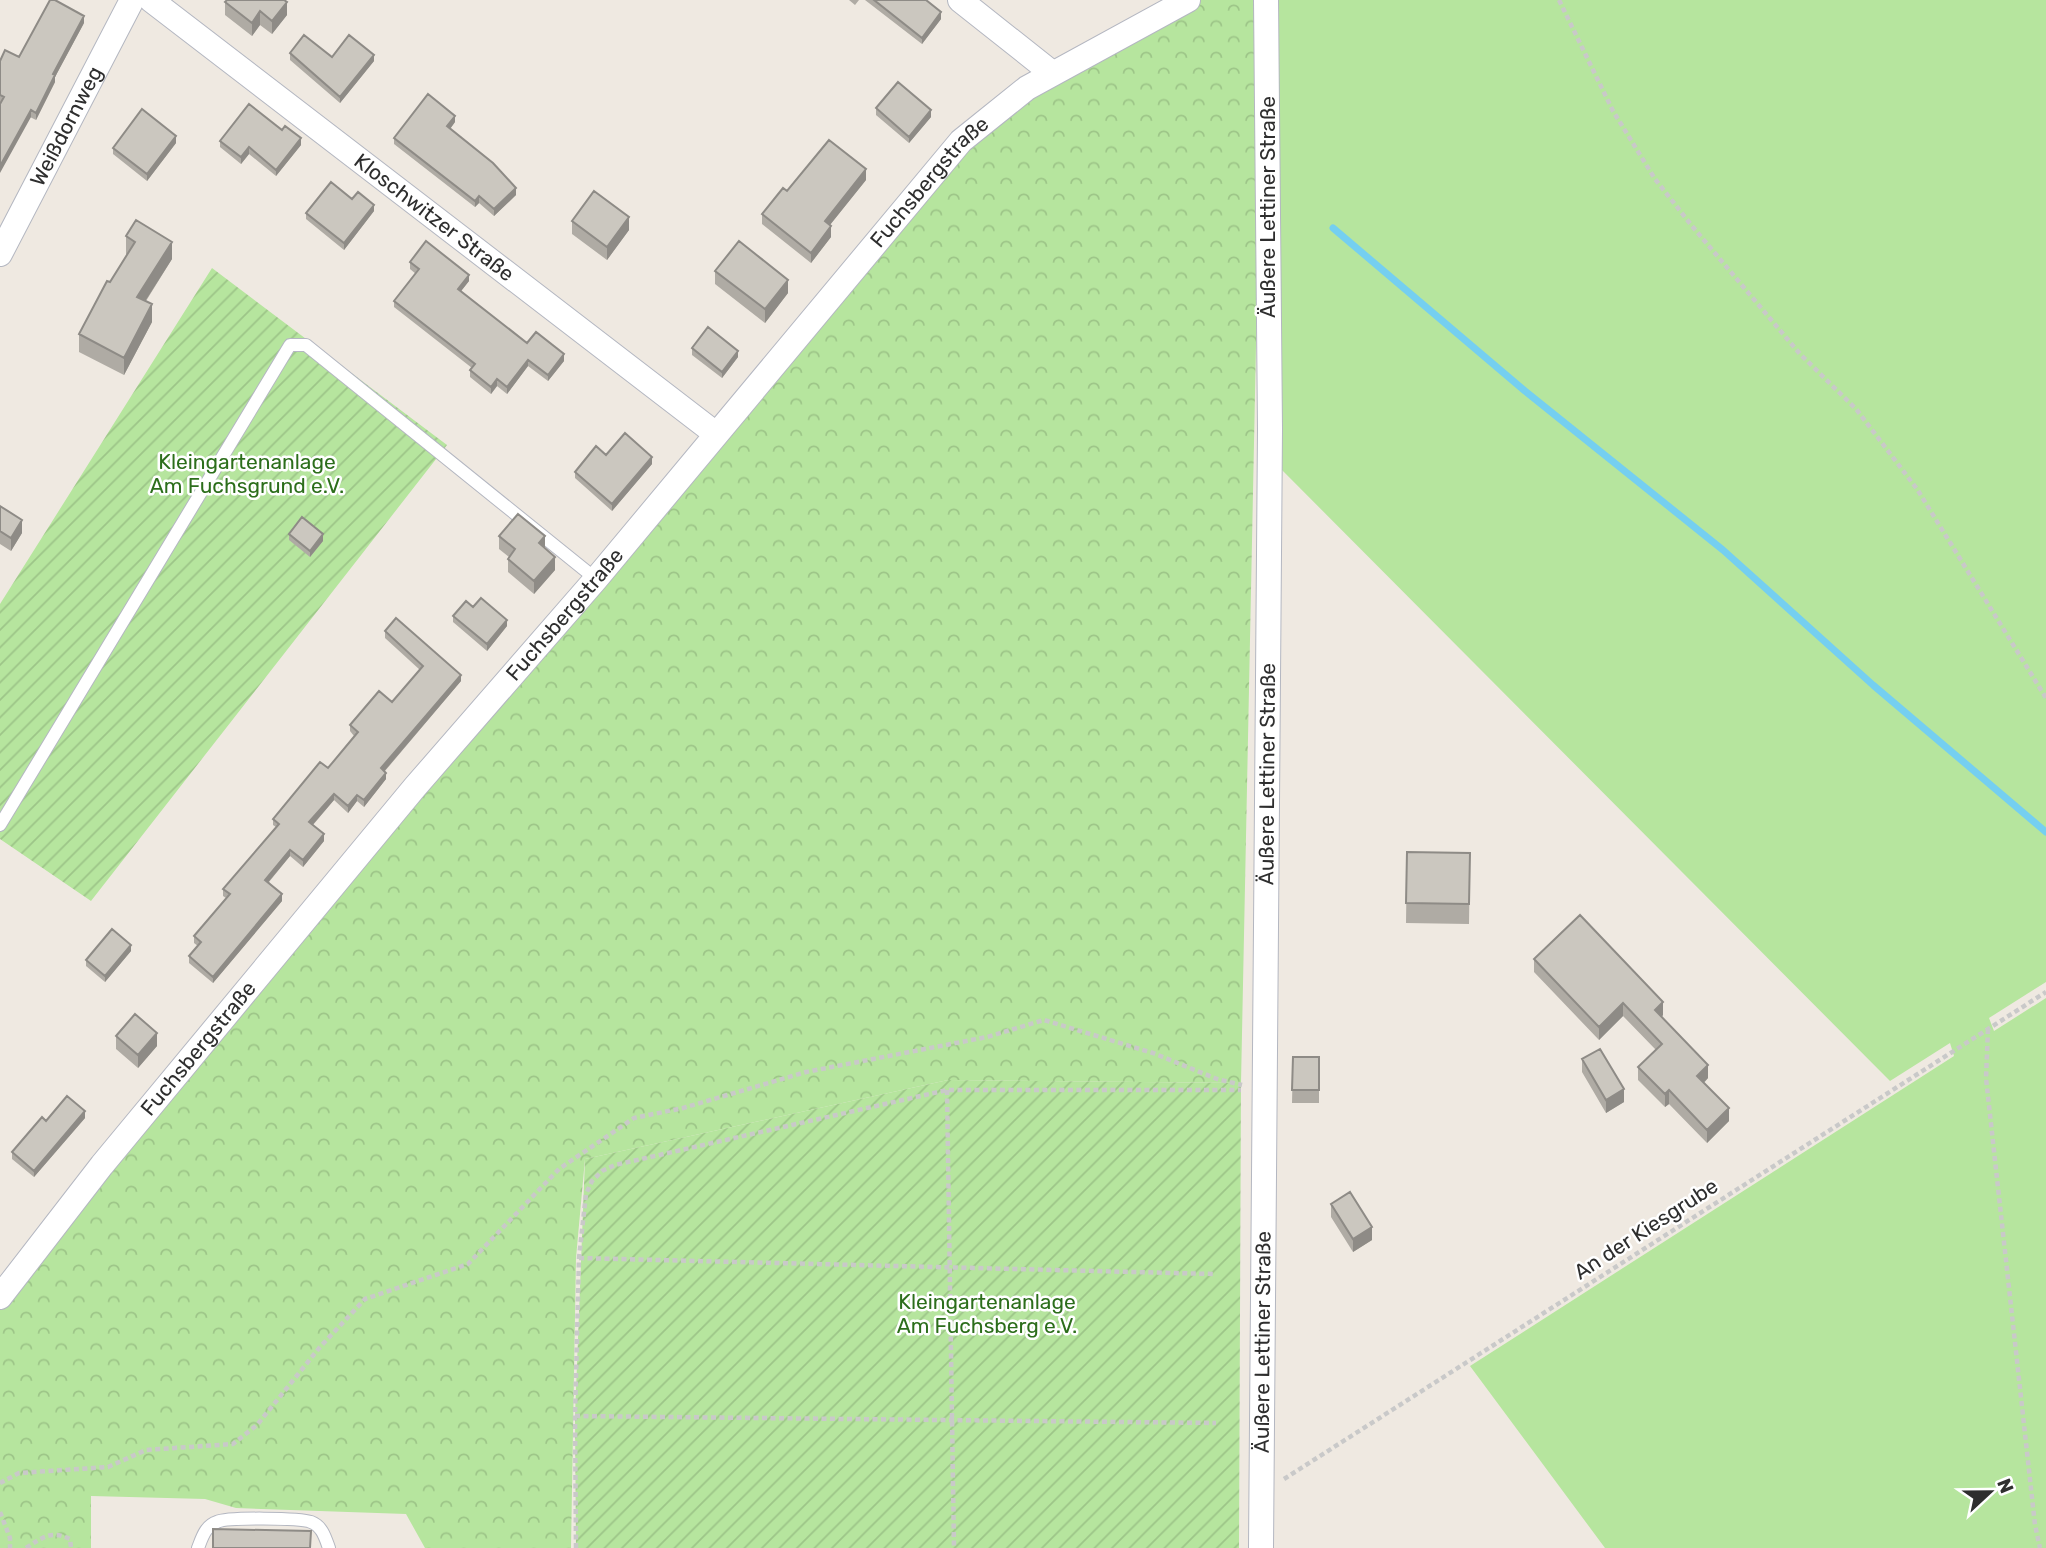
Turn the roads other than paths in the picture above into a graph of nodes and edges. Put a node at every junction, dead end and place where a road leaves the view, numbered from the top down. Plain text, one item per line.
1 (132, 0) edge
2 (151, 0) edge
3 (960, 0) edge
4 (1188, 0) edge
5 (1266, 0) edge
6 (1052, 73) junction
7 (0, 254) edge
8 (716, 434) junction
9 (596, 579) junction
10 (0, 825) edge
11 (0, 1297) edge
12 (198, 1548) edge
13 (329, 1548) edge
14 (1261, 1548) edge

1 - 7 street, Weißdornweg
2 - 8 street, Kloschwitzer Straße
3 - 6 street
4 - 6 street, Fuchsbergstraße
5 - 14 street, Äußere Lettiner Straße
6 - 8 street, Fuchsbergstraße
8 - 9 street, Fuchsbergstraße
9 - 10 lane
9 - 11 street, Fuchsbergstraße
12 - 13 lane

